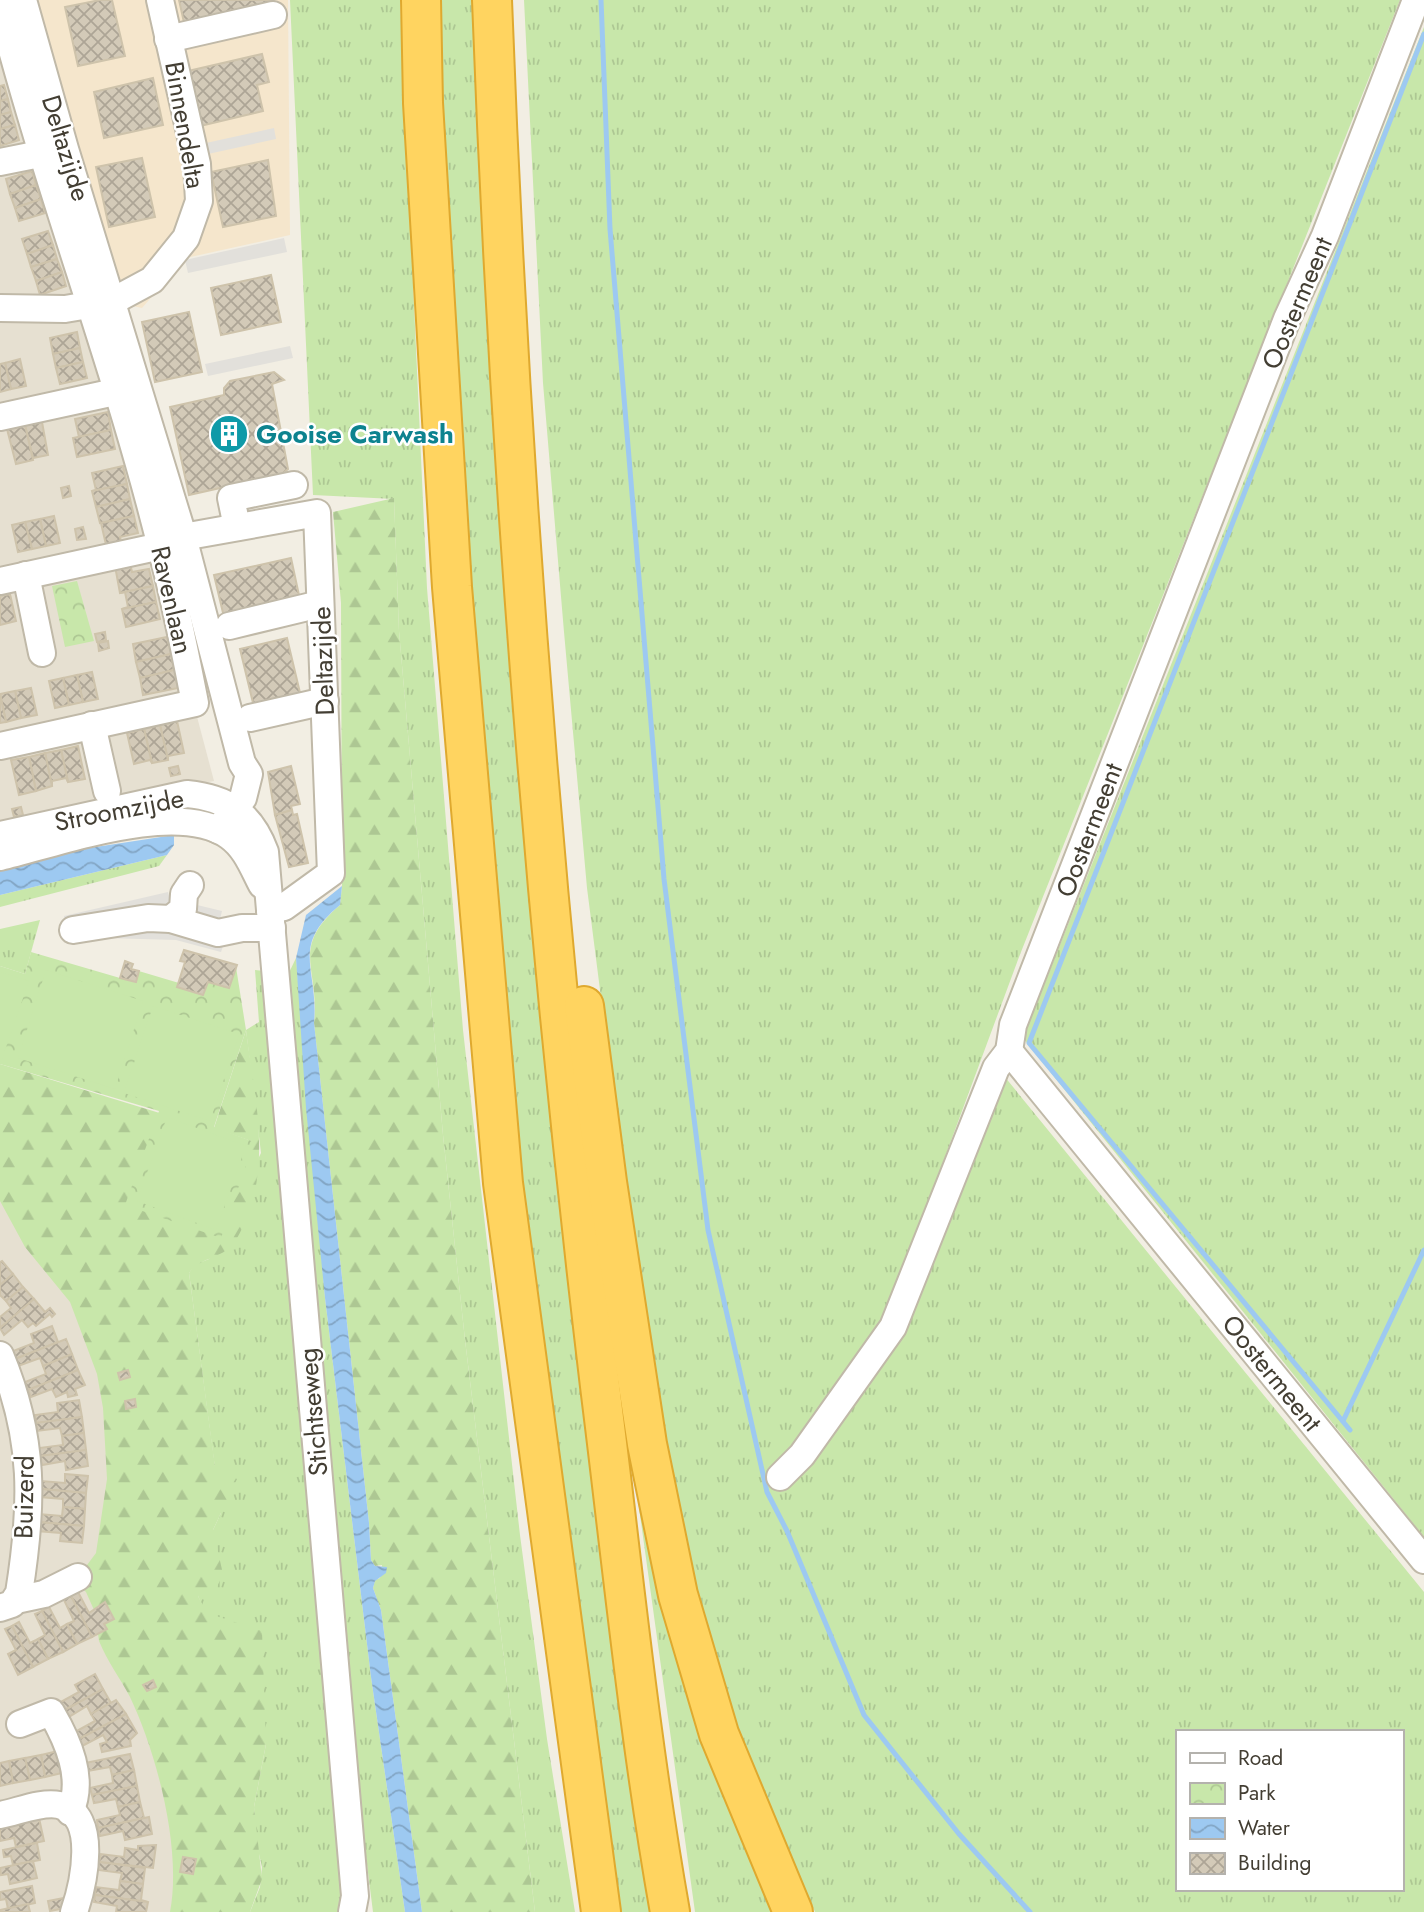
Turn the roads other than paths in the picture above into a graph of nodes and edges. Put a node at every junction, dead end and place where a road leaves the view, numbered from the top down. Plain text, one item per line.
1 (23, 0) edge
2 (160, 0) edge
3 (421, 0) edge
4 (492, 0) edge
5 (1416, 0) edge
6 (0, 5) edge
7 (273, 15) dead end
8 (168, 38) junction
9 (40, 154) junction
10 (0, 162) edge
11 (101, 304) junction
12 (0, 308) edge
13 (115, 391) junction
14 (0, 416) edge
15 (294, 485) dead end
16 (237, 527) junction
17 (172, 541) junction
18 (521, 566) junction
19 (13, 578) edge
20 (320, 604) junction
21 (229, 626) dead end
22 (42, 653) dead end
23 (325, 701) junction
24 (250, 718) dead end
25 (92, 726) junction
26 (0, 746) edge
27 (107, 790) dead end
28 (230, 807) junction
29 (218, 830) junction
30 (0, 835) edge
31 (0, 857) edge
32 (191, 886) dead end
33 (269, 912) junction
34 (171, 919) junction
35 (73, 930) dead end
36 (1009, 1051) junction
37 (0, 1355) edge
38 (780, 1477) dead end
39 (1424, 1560) edge
40 (78, 1577) dead end
41 (8, 1604) edge
42 (20, 1724) dead end
43 (70, 1812) junction
44 (0, 1815) edge
45 (357, 1907) edge
46 (74, 1912) edge
47 (600, 1912) edge
48 (670, 1912) edge
49 (793, 1912) edge

1 - 11 street, Deltazijde
2 - 8 street, Binnendelta
3 - 47 highway
4 - 18 highway
5 - 36 street, Oostermeent
6 - 9 street
7 - 8 street, Binnendelta
8 - 11 street, Binnendelta
9 - 10 street
9 - 11 street
11 - 12 street
11 - 13 street, Ravenlaan
11 - 17 street, Deltazijde
13 - 14 street
13 - 17 street, Ravenlaan
15 - 16 street
16 - 17 street, Deltazijde
16 - 20 street, Deltazijde
17 - 19 street
17 - 25 street, Ravenlaan
17 - 28 street, Deltazijde
18 - 48 highway
18 - 49 highway
19 - 22 street
20 - 21 street
20 - 23 street, Deltazijde
23 - 24 street
23 - 33 street, Deltazijde
25 - 26 street, Ravenlaan
25 - 27 street
28 - 29 street, Deltazijde
28 - 30 street, Stroomzijde
28 - 33 street, Stichtseweg
29 - 31 street, Stroomzijde
29 - 33 street, Stichtseweg
32 - 34 street
33 - 34 street
33 - 45 street, Stichtseweg
34 - 35 street
36 - 38 street
36 - 39 street, Oostermeent
37 - 41 street, Buizerd
40 - 41 street, Buizerd
42 - 43 street
43 - 44 street
43 - 46 street

